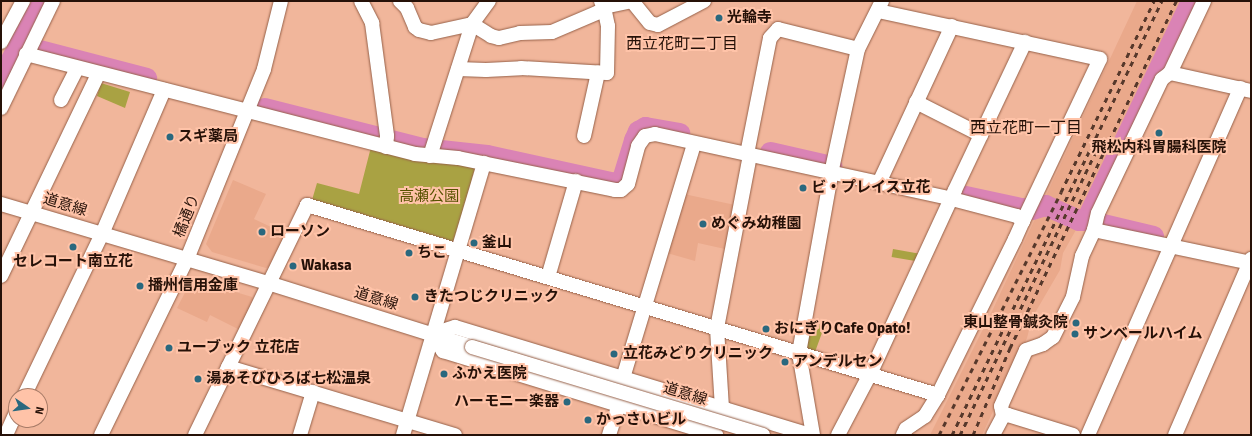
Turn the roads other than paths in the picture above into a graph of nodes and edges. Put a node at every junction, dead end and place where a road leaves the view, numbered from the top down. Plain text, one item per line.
1 (23, 1) edge
2 (53, 1) edge
3 (281, 1) edge
4 (361, 1) edge
5 (489, 1) edge
6 (632, 1) edge
7 (704, 1) edge
8 (1204, 1) edge
9 (406, 3) edge
10 (602, 4) edge
11 (880, 6) edge
12 (472, 24) junction
13 (952, 26) junction
14 (1, 42) edge
15 (1025, 42) junction
16 (858, 49) junction
17 (26, 54) junction
18 (76, 68) junction
19 (458, 69) junction
20 (598, 73) junction
21 (1170, 73) junction
22 (98, 74) junction
23 (164, 90) junction
24 (1245, 90) edge
25 (61, 100) dead end
26 (916, 102) junction
27 (1, 108) edge
28 (248, 111) junction
29 (981, 135) junction
30 (584, 136) dead end
31 (386, 142) junction
32 (694, 144) junction
33 (748, 151) junction
34 (431, 152) junction
35 (484, 163) junction
36 (833, 168) junction
37 (881, 179) junction
38 (576, 181) junction
39 (953, 195) junction
40 (1, 204) edge
41 (1026, 212) junction
42 (32, 213) junction
43 (1095, 225) junction
44 (102, 234) junction
45 (1172, 242) junction
46 (458, 250) junction
47 (187, 259) junction
48 (1250, 262) edge
49 (1, 276) edge
50 (548, 277) junction
51 (268, 283) junction
52 (646, 306) junction
53 (717, 328) junction
54 (433, 334) junction
55 (800, 353) junction
56 (228, 367) junction
57 (870, 374) junction
58 (622, 378) junction
59 (28, 388) edge
60 (313, 392) junction
61 (938, 395) junction
62 (619, 405) junction
63 (722, 408) junction
64 (1003, 416) junction
65 (407, 420) junction
66 (101, 435) edge
67 (195, 435) edge
68 (300, 435) edge
69 (403, 435) edge
70 (455, 435) edge
71 (609, 435) edge
72 (715, 435) edge
73 (762, 435) edge
74 (812, 435) edge
75 (838, 435) edge
76 (903, 435) edge
77 (993, 435) edge
78 (1073, 435) edge
79 (1088, 435) edge
80 (1175, 435) edge

1 - 14 street
2 - 17 street
3 - 28 street, 橘通り
4 - 31 street
5 - 12 street
6 - 7 street
6 - 10 street
8 - 21 street
9 - 12 street
10 - 12 street
10 - 20 street
11 - 13 street
11 - 16 street
12 - 19 street
13 - 15 street
13 - 26 street
15 - 29 street
15 - 41 street
16 - 33 street
16 - 36 street
17 - 18 street
17 - 27 street
18 - 22 street
18 - 25 street
19 - 20 street
19 - 34 street
20 - 30 street
21 - 24 street
21 - 43 street
22 - 23 street
22 - 42 street
23 - 28 street
23 - 44 street
24 - 45 street
26 - 29 street
26 - 37 street
28 - 31 street
28 - 47 street, 橘通り
29 - 39 street
31 - 34 street
32 - 33 street
32 - 38 street
32 - 52 street
33 - 36 street
33 - 53 street
34 - 35 street
35 - 38 street
35 - 46 street
36 - 37 street
36 - 55 street
37 - 39 street
38 - 50 street
39 - 41 street
39 - 57 street
40 - 42 street, 道意線
41 - 61 street
42 - 44 street, 道意線
42 - 49 street
43 - 45 street
43 - 64 street
44 - 47 street, 道意線
44 - 59 street
45 - 48 street
45 - 79 street
46 - 50 street
46 - 51 street
46 - 54 street
47 - 51 street, 道意線
47 - 66 street, 橘通り
48 - 80 street
50 - 52 street
51 - 54 street, 道意線
51 - 56 street
52 - 53 street
52 - 58 street
53 - 55 street
53 - 63 street
54 - 58 street
54 - 62 street
54 - 65 street
54 - 73 street, 道意線, bridge
55 - 57 street
55 - 74 street
56 - 60 street
56 - 67 street
57 - 61 street
57 - 75 street
58 - 63 street
60 - 65 street
60 - 68 street
61 - 76 street
62 - 71 street
62 - 72 street
63 - 72 street
63 - 74 street
64 - 77 street
64 - 78 street
65 - 69 street
65 - 70 street

